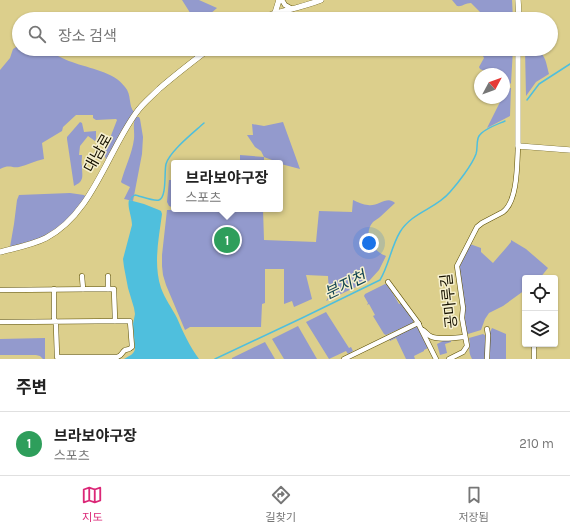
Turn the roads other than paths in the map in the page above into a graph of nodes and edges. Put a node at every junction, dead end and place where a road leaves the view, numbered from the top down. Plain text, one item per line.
1 (280, 0) edge
2 (322, 0) edge
3 (518, 0) edge
4 (292, 9) junction
5 (275, 12) edge
6 (279, 12) edge
7 (519, 12) edge
8 (200, 56) edge
9 (518, 56) edge
10 (518, 146) junction
11 (570, 150) edge
12 (0, 252) edge
13 (82, 276) dead end
14 (108, 276) dead end
15 (388, 282) dead end
16 (54, 289) junction
17 (83, 289) junction
18 (108, 289) junction
19 (0, 290) edge
20 (55, 321) junction
21 (115, 321) junction
22 (0, 322) edge
23 (418, 323) junction
24 (486, 329) dead end
25 (466, 337) junction
26 (534, 347) edge
27 (344, 359) edge
28 (436, 359) edge
29 (448, 359) edge
30 (487, 359) edge
31 (534, 359) edge

1 - 4 street
1 - 5 street
2 - 4 street
3 - 7 street
4 - 6 street
8 - 12 street, 대남로
9 - 10 street
10 - 11 street
10 - 25 street, 공마루길
13 - 17 street
14 - 18 street
15 - 23 street, 공마루길
16 - 17 street
16 - 19 street
16 - 20 street
17 - 18 street
18 - 21 street
20 - 21 street
20 - 21 street
20 - 22 street
23 - 25 street, 공마루길
23 - 27 street
23 - 28 street, 공마루길
24 - 30 street
25 - 29 street, 공마루길
26 - 31 street

